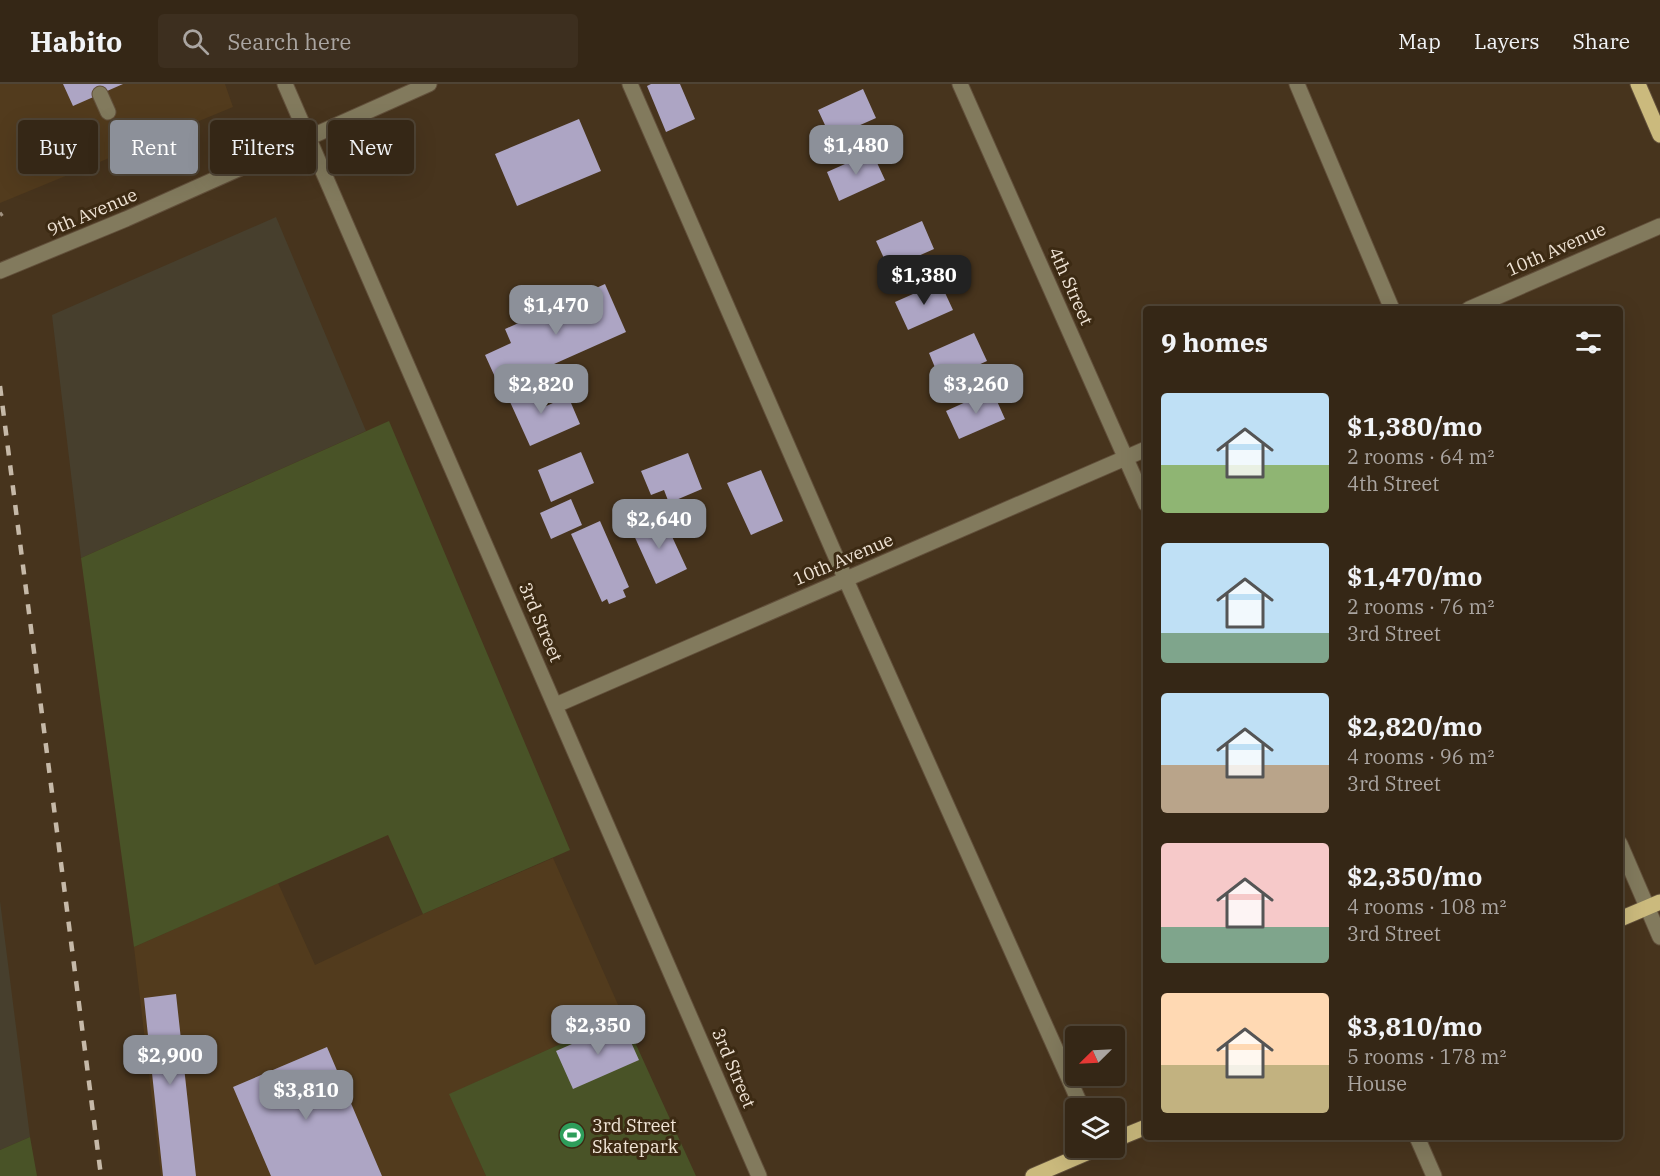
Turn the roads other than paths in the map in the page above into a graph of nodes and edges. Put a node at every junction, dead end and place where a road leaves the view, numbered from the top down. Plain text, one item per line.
1 (285, 84) edge
2 (429, 84) edge
3 (630, 84) edge
4 (960, 84) edge
5 (1297, 84) edge
6 (1638, 84) edge
7 (100, 94) dead end
8 (108, 112) dead end
9 (302, 120) edge
10 (316, 133) edge
11 (1660, 135) edge
12 (316, 152) edge
13 (225, 174) edge
14 (1660, 226) edge
15 (0, 271) edge
16 (1391, 306) edge
17 (1476, 306) edge
18 (1143, 450) edge
19 (1126, 458) junction
20 (1143, 497) edge
21 (846, 579) junction
22 (556, 705) junction
23 (1623, 849) edge
24 (1654, 905) edge
25 (1623, 919) edge
26 (1660, 937) edge
27 (1078, 1098) edge
28 (1143, 1128) edge
29 (1125, 1136) edge
30 (1418, 1140) edge
31 (1075, 1158) edge
32 (759, 1176) edge
33 (1033, 1176) edge
34 (1434, 1176) edge

1 - 9 street, 3rd Street
2 - 10 street, 9th Avenue
3 - 21 street
4 - 19 street, 4th Street
5 - 16 street
6 - 11 main road
7 - 8 street
12 - 22 street, 3rd Street
13 - 15 street, 9th Avenue
14 - 17 street, 10th Avenue
18 - 19 street, 10th Avenue
19 - 20 street, 4th Street
19 - 21 street, 10th Avenue
21 - 22 street, 10th Avenue
21 - 27 street
22 - 32 street, 3rd Street
23 - 24 street
24 - 25 main road
24 - 26 street
28 - 29 main road
30 - 34 street
31 - 33 main road

